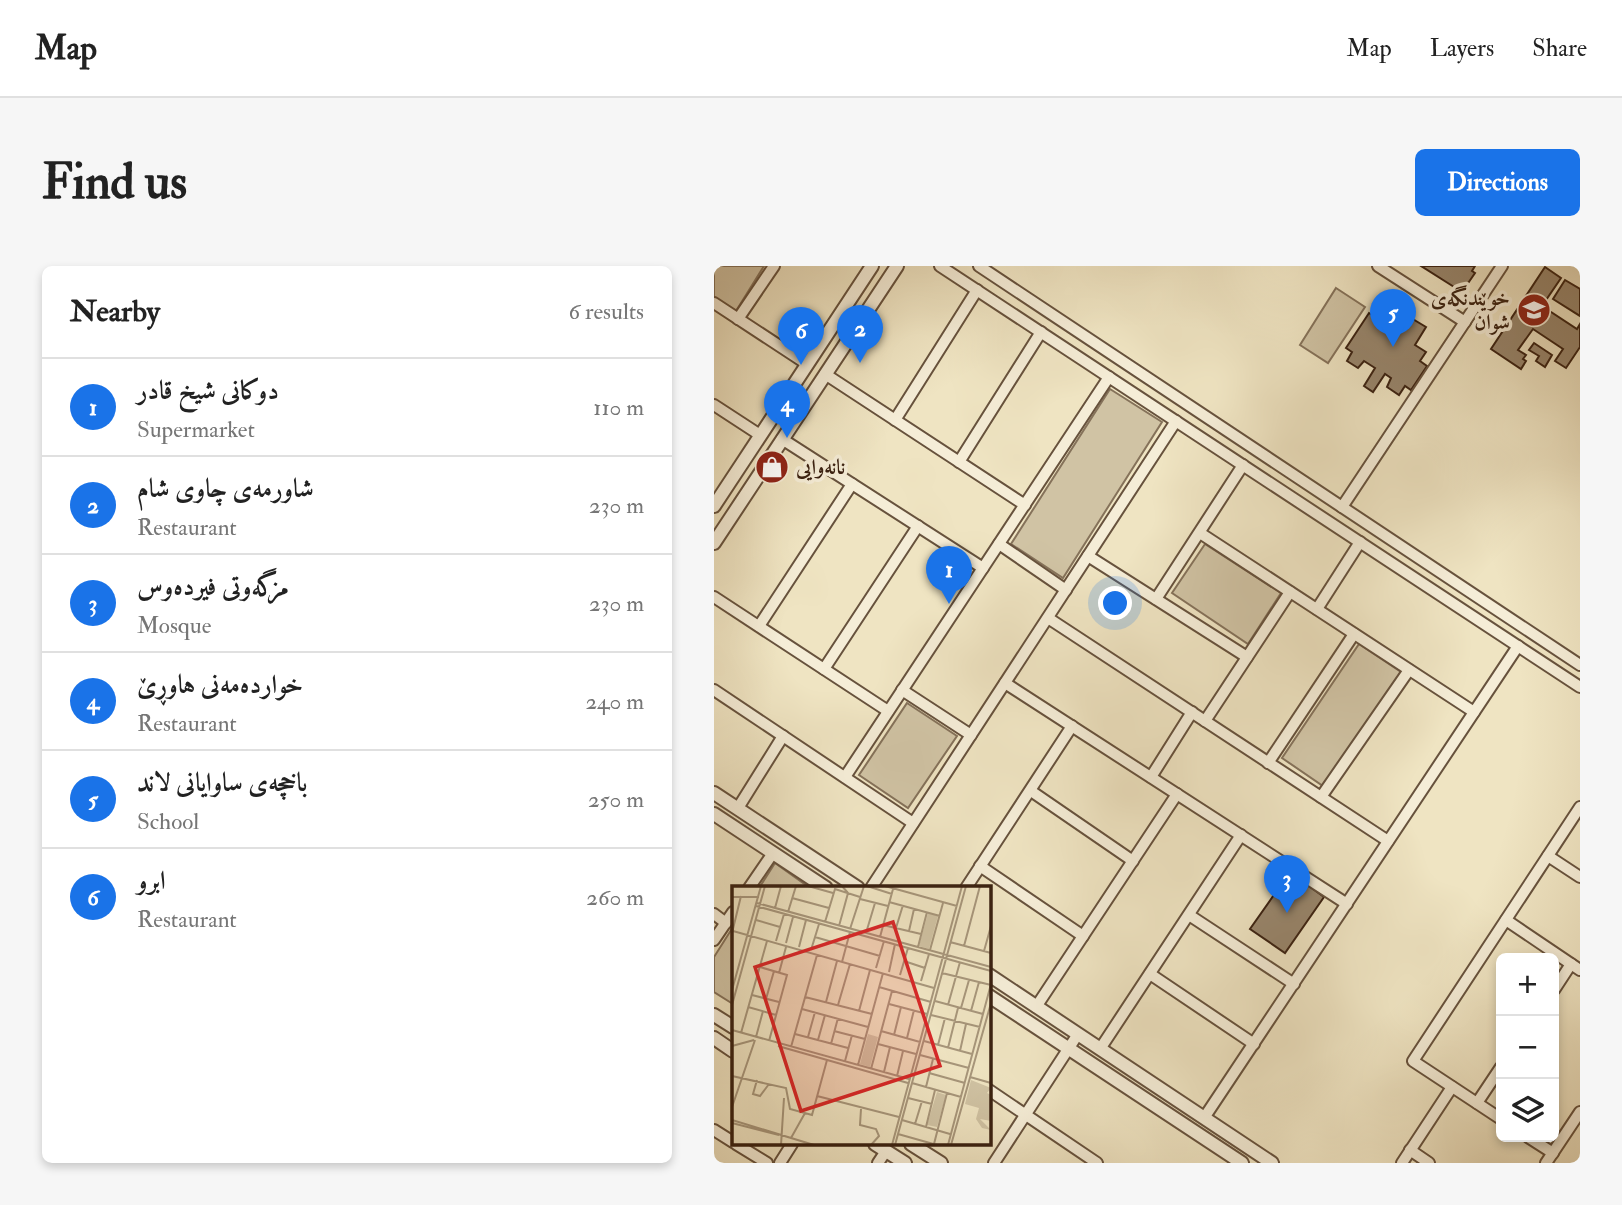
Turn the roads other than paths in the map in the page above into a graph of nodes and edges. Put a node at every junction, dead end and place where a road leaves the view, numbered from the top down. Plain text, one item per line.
1 (774, 266) edge
2 (872, 266) edge
3 (897, 266) edge
4 (940, 266) edge
5 (979, 266) edge
6 (1378, 266) edge
7 (1502, 266) edge
8 (977, 290) junction
9 (714, 303) edge
10 (738, 319) junction
11 (1465, 322) junction
12 (1041, 332) junction
13 (807, 364) junction
14 (825, 374) junction
15 (1109, 377) junction
16 (1166, 390) junction
17 (714, 405) edge
18 (1155, 408) junction
19 (895, 420) junction
20 (1176, 421) junction
21 (760, 435) junction
22 (782, 439) junction
23 (959, 461) junction
24 (1243, 465) junction
25 (852, 484) junction
26 (1025, 505) junction
27 (714, 506) edge
28 (1342, 507) junction
29 (918, 526) junction
30 (1200, 533) junction
31 (715, 542) edge
32 (1360, 542) junction
33 (999, 544) junction
34 (1088, 556) junction
35 (983, 568) junction
36 (1066, 590) junction
37 (1290, 592) junction
38 (714, 597) edge
39 (1156, 599) junction
40 (1317, 609) junction
41 (1048, 618) junction
42 (759, 626) junction
43 (1354, 634) junction
44 (1518, 646) junction
45 (1247, 657) junction
46 (1575, 662) edge
47 (824, 669) junction
48 (1409, 670) junction
49 (1562, 675) junction
50 (1005, 683) junction
51 (1580, 687) edge
52 (714, 690) edge
53 (902, 691) junction
54 (888, 711) junction
55 (1192, 712) junction
56 (1474, 712) junction
57 (1205, 721) junction
58 (1072, 726) junction
59 (971, 735) junction
60 (783, 736) junction
61 (1268, 763) junction
62 (845, 777) junction
63 (1151, 777) junction
64 (1031, 791) junction
65 (714, 793) edge
66 (1177, 794) junction
67 (1321, 797) junction
68 (1580, 807) edge
69 (738, 808) junction
70 (714, 814) edge
71 (913, 823) junction
72 (1241, 835) junction
73 (1388, 841) junction
74 (773, 853) junction
75 (1548, 856) junction
76 (1133, 861) junction
77 (980, 866) junction
78 (1580, 877) edge
79 (750, 886) edge
80 (823, 886) edge
81 (855, 886) edge
82 (872, 886) edge
83 (967, 886) edge
84 (1347, 904) junction
85 (714, 914) edge
86 (732, 914) edge
87 (1189, 915) junction
88 (1506, 920) junction
89 (726, 923) junction
90 (1083, 936) junction
91 (714, 940) edge
92 (1576, 967) edge
93 (1150, 974) junction
94 (990, 976) edge
95 (1294, 984) junction
96 (1559, 984) edge
97 (990, 997) edge
98 (1036, 1007) junction
99 (714, 1014) edge
100 (732, 1026) edge
101 (1078, 1034) junction
102 (714, 1038) edge
103 (1254, 1044) junction
104 (1068, 1049) junction
105 (1100, 1049) junction
106 (732, 1050) edge
107 (1496, 1074) edge
108 (1452, 1087) junction
109 (990, 1091) edge
110 (1477, 1103) junction
111 (1580, 1112) edge
112 (1026, 1115) junction
113 (1496, 1116) edge
114 (1205, 1118) junction
115 (714, 1130) edge
116 (732, 1141) edge
117 (1536, 1142) edge
118 (740, 1146) edge
119 (791, 1146) edge
120 (914, 1146) edge
121 (881, 1147) edge
122 (1410, 1150) junction
123 (1553, 1153) junction
124 (1233, 1161) edge
125 (767, 1163) edge
126 (780, 1163) edge
127 (878, 1163) edge
128 (905, 1163) edge
129 (941, 1163) edge
130 (994, 1163) edge
131 (1097, 1163) edge
132 (1272, 1163) edge
133 (1402, 1163) edge
134 (1429, 1163) edge
135 (1546, 1163) edge

1 - 10 street
2 - 13 street
3 - 14 street
4 - 8 street
5 - 16 street
6 - 11 street
7 - 11 street
8 - 12 street
8 - 19 street
9 - 10 street
10 - 13 street
11 - 28 street
12 - 15 street
12 - 23 street
13 - 21 street
14 - 19 street
14 - 22 street
15 - 18 street
15 - 26 street
16 - 18 street
16 - 28 street
17 - 21 street
18 - 20 street
19 - 23 street
20 - 24 street
20 - 34 street
21 - 27 street
22 - 25 street
22 - 31 street
23 - 26 street
24 - 30 street
24 - 32 street
25 - 29 street
25 - 42 street
26 - 33 street
28 - 46 street
29 - 35 street
29 - 47 street
30 - 37 street
30 - 39 street
32 - 40 street
32 - 44 street
33 - 35 street
33 - 36 street
34 - 36 street
34 - 39 street
35 - 53 street
36 - 41 street
37 - 40 street
37 - 45 street
38 - 42 street
39 - 45 street
40 - 43 street
41 - 50 street
41 - 55 street
42 - 47 street
43 - 48 street
43 - 61 street
44 - 49 street
44 - 56 street
45 - 57 street
46 - 49 street
47 - 54 street
48 - 56 street
48 - 67 street
49 - 51 street
50 - 58 street
50 - 59 street
52 - 60 street
53 - 54 street
53 - 59 street
54 - 62 street
55 - 57 street
55 - 63 street
56 - 73 street
57 - 61 street
58 - 63 street
58 - 64 street
59 - 71 street
60 - 62 street
60 - 69 street
61 - 67 street
62 - 71 street
63 - 66 street
64 - 76 street
64 - 77 street
65 - 69 street
66 - 72 street
66 - 76 street
67 - 73 street
68 - 75 street
69 - 81 street
70 - 74 street
71 - 82 street
72 - 84 street
72 - 87 street
73 - 84 street
74 - 79 street
74 - 80 street
75 - 78 street
75 - 88 street
76 - 90 street
77 - 83 street
77 - 90 street
84 - 95 street
85 - 89 street
86 - 89 street
87 - 93 street
87 - 95 street
88 - 92 street
88 - 108 street
89 - 91 street
90 - 98 street
92 - 96 street
93 - 103 street
93 - 105 street
94 - 98 street
95 - 103 street
97 - 104 street
98 - 101 street
99 - 100 street
101 - 104 street
101 - 105 street
102 - 106 street
103 - 114 street
104 - 112 street
104 - 124 street
105 - 114 street
107 - 110 street
108 - 110 street
108 - 122 street
109 - 112 street
110 - 113 street
111 - 123 street
112 - 130 street
112 - 131 street
114 - 132 street
115 - 116 street
117 - 123 street
118 - 125 street
119 - 126 street
120 - 129 street
121 - 127 street
121 - 128 street
122 - 133 street
122 - 134 street
123 - 135 street

